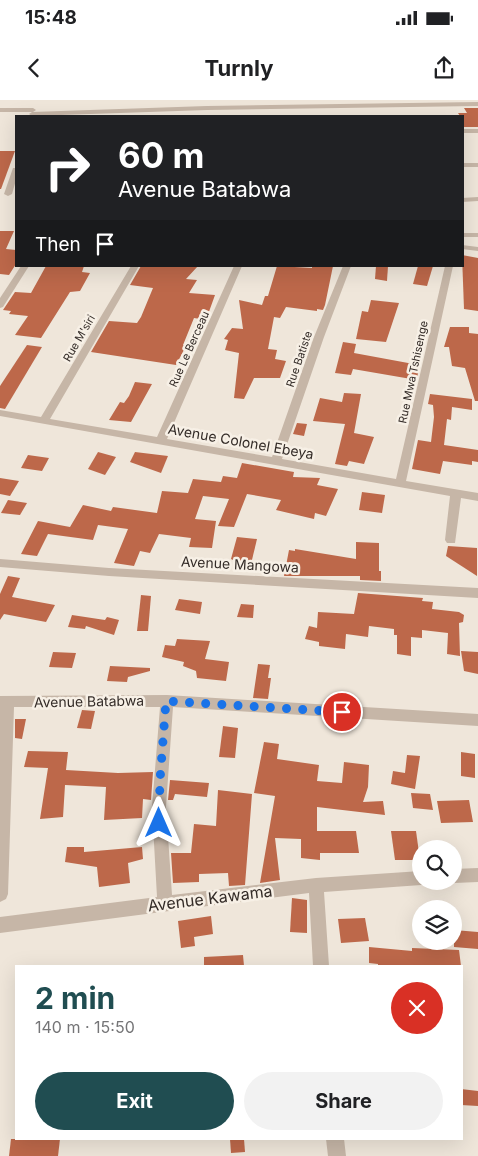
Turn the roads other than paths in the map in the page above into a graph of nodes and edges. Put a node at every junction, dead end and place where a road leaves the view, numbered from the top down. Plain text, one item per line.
1 (35, 100) edge
2 (478, 104) edge
3 (376, 106) edge
4 (0, 110) edge
5 (32, 113) edge
6 (464, 131) edge
7 (478, 131) edge
8 (478, 165) edge
9 (464, 166) edge
10 (15, 176) edge
11 (8, 194) edge
12 (478, 199) edge
13 (464, 200) edge
14 (478, 234) edge
15 (464, 235) edge
16 (464, 247) edge
17 (478, 249) edge
18 (24, 267) edge
19 (133, 267) edge
20 (238, 267) edge
21 (347, 267) edge
22 (449, 267) edge
23 (0, 305) edge
24 (0, 413) edge
25 (44, 421) junction
26 (161, 441) junction
27 (276, 460) junction
28 (400, 483) junction
29 (456, 493) junction
30 (478, 497) edge
31 (451, 540) dead end
32 (0, 564) edge
33 (478, 593) edge
34 (166, 701) junction
35 (4, 702) edge
36 (478, 720) edge
37 (478, 875) edge
38 (462, 876) edge
39 (412, 879) edge
40 (316, 885) junction
41 (0, 894) edge
42 (165, 903) junction
43 (0, 925) edge
44 (321, 965) edge
45 (335, 1140) edge
46 (337, 1156) edge

1 - 5 street
2 - 3 street
3 - 5 street
4 - 5 street
6 - 7 street
8 - 9 street
10 - 11 street
12 - 13 street
14 - 15 street
16 - 17 street
18 - 23 street
19 - 25 street, Rue M'siri
20 - 26 street, Rue Le Berceau
21 - 27 street, Rue Batiste
22 - 28 street, Rue Mwa Tshisenge
24 - 25 street, Avenue Colonel Ebeya
25 - 26 street, Avenue Colonel Ebeya
26 - 27 street, Avenue Colonel Ebeya
27 - 28 street, Avenue Colonel Ebeya
28 - 29 street, Avenue Colonel Ebeya
29 - 30 street, Avenue Colonel Ebeya
29 - 31 street
32 - 33 street, Avenue Mangowa
34 - 35 street, Avenue Batabwa
34 - 36 street, Avenue Batabwa
34 - 42 street
35 - 41 street
37 - 38 street
39 - 40 street, Avenue Kawama
40 - 42 street, Avenue Kawama
40 - 44 street
42 - 43 street, Avenue Kawama
45 - 46 street

